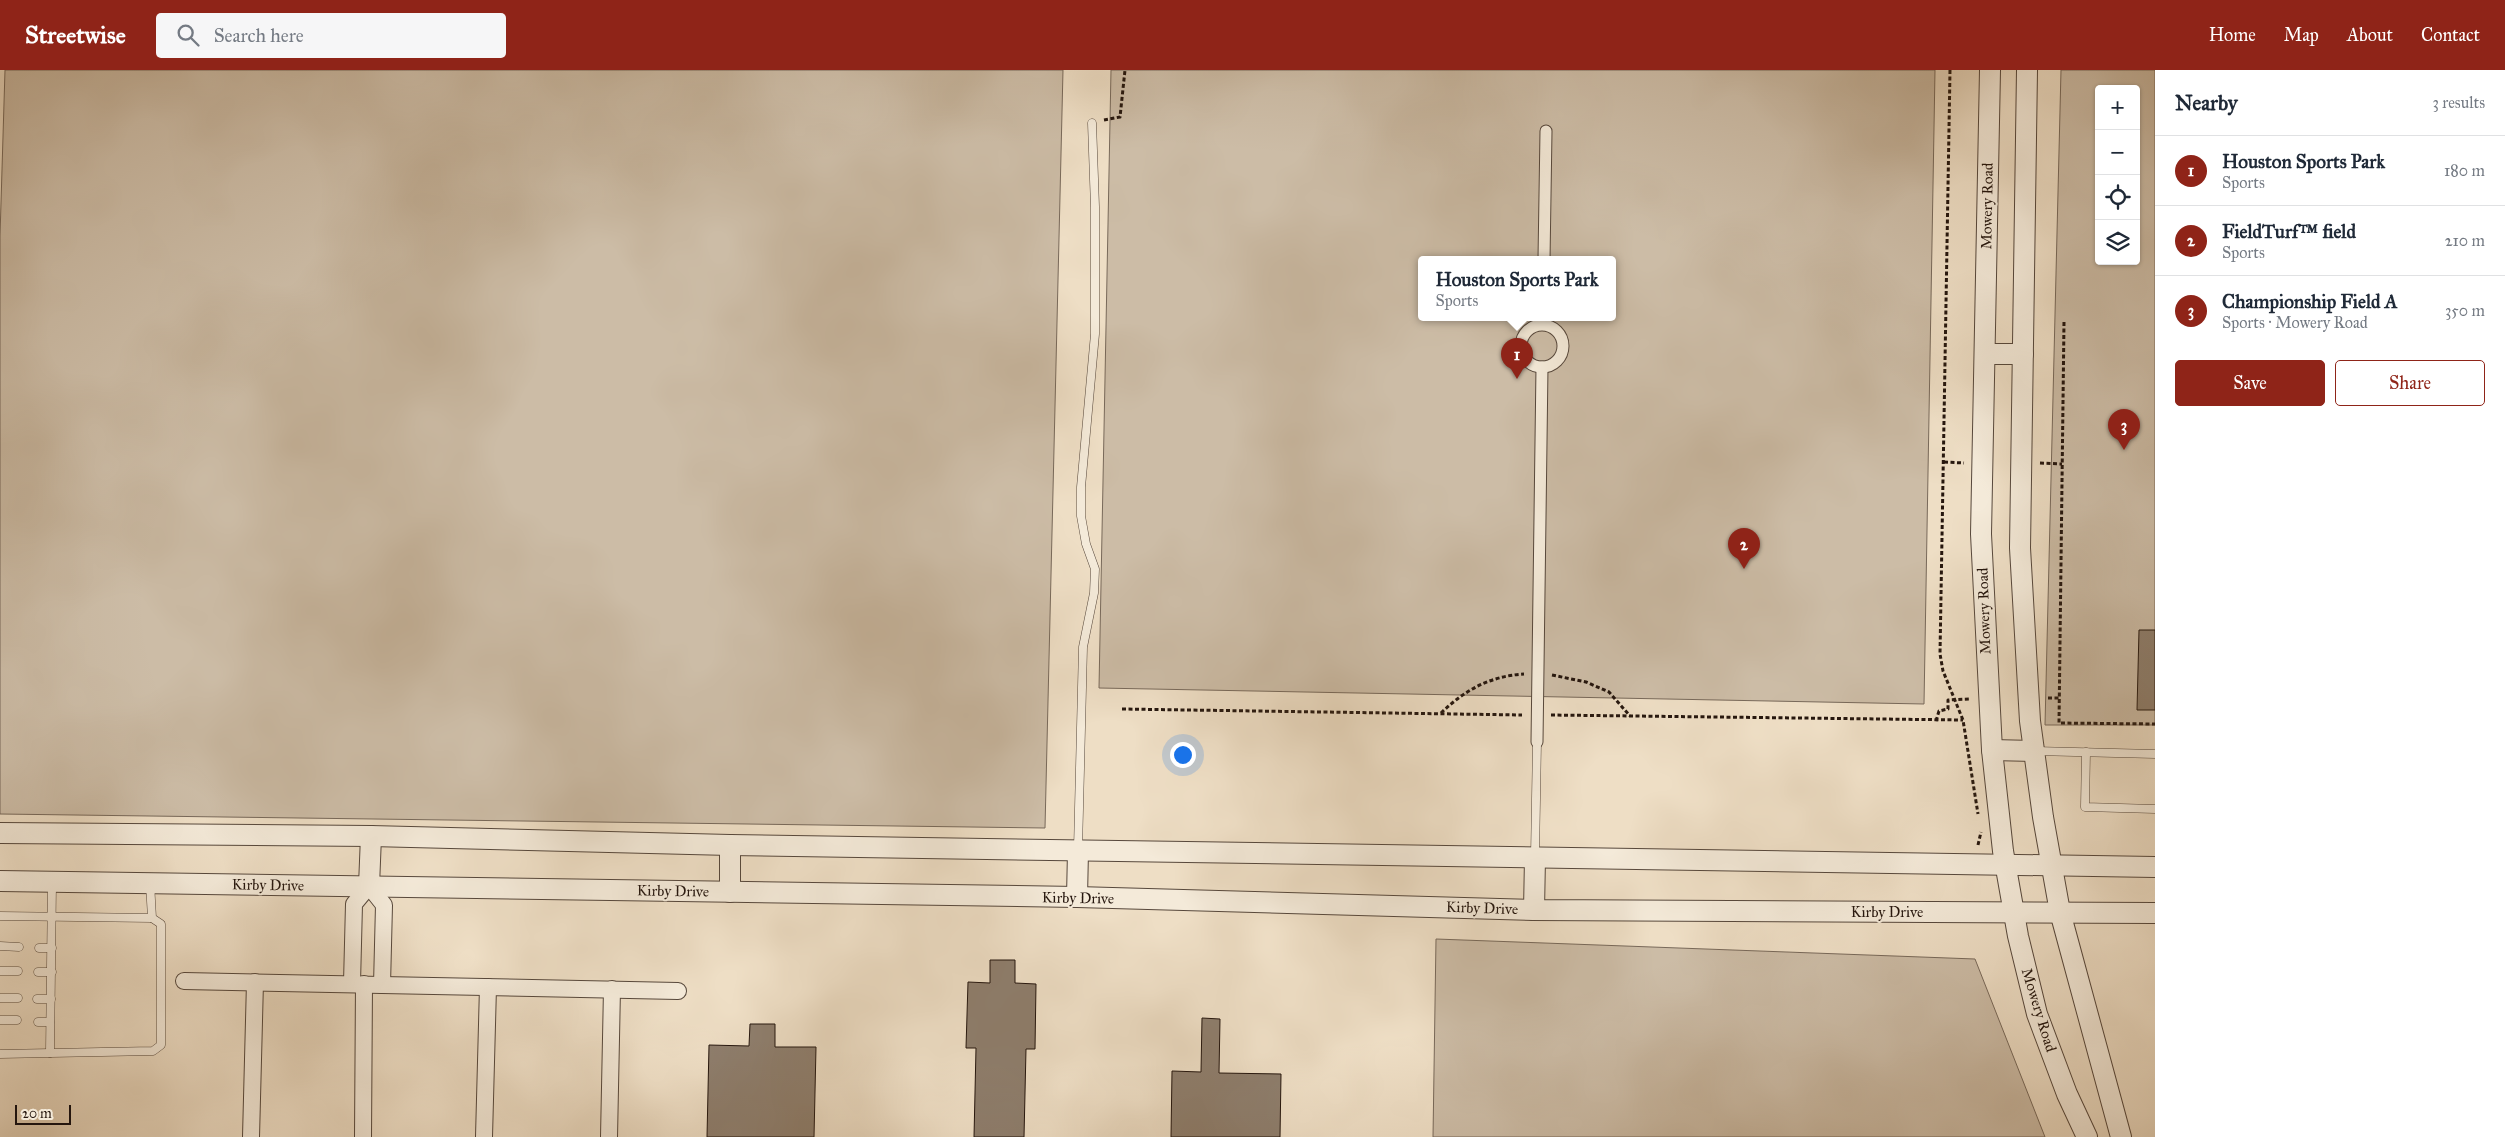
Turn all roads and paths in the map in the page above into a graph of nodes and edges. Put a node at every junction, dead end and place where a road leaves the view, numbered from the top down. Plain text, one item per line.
1 (1125, 70) edge
2 (1950, 70) edge
3 (1990, 70) edge
4 (2027, 70) edge
5 (1092, 123) joint
6 (1546, 131) dead end
7 (1544, 256) edge
8 (1544, 321) edge
9 (2064, 322) dead end
10 (1985, 354) junction
11 (2023, 354) junction
12 (1542, 367) junction
13 (1944, 462) junction
14 (1970, 463) dead end
15 (2033, 463) dead end
16 (2062, 464) junction
17 (1955, 699) junction
18 (1976, 699) dead end
19 (1936, 721) dead end
20 (2155, 724) edge
21 (1537, 742) joint
22 (1992, 750) junction
23 (2034, 750) junction
24 (2086, 752) junction
25 (2155, 754) edge
26 (2155, 809) edge
27 (1978, 815) dead end
28 (1979, 824) dead end
29 (0, 834) edge
30 (371, 836) junction
31 (730, 845) junction
32 (1980, 847) dead end
33 (1078, 851) junction
34 (1535, 858) junction
35 (2005, 865) junction
36 (2052, 866) junction
37 (2155, 867) edge
38 (0, 882) edge
39 (52, 882) junction
40 (150, 883) junction
41 (369, 886) junction
42 (730, 892) junction
43 (1077, 897) junction
44 (1534, 910) junction
45 (2060, 912) junction
46 (2013, 913) junction
47 (2155, 914) edge
48 (0, 916) edge
49 (53, 917) junction
50 (152, 918) junction
51 (0, 946) edge
52 (19, 947) dead end
53 (39, 948) dead end
54 (52, 948) junction
55 (0, 971) edge
56 (18, 971) dead end
57 (38, 972) dead end
58 (52, 972) junction
59 (184, 981) dead end
60 (255, 982) junction
61 (358, 983) junction
62 (382, 985) junction
63 (488, 987) junction
64 (612, 989) junction
65 (678, 990) dead end
66 (0, 998) edge
67 (18, 998) dead end
68 (37, 999) dead end
69 (51, 1000) junction
70 (0, 1020) edge
71 (17, 1020) dead end
72 (38, 1022) dead end
73 (50, 1022) junction
74 (50, 1053) junction
75 (0, 1054) edge
76 (251, 1137) edge
77 (363, 1137) edge
78 (484, 1137) edge
79 (609, 1137) edge
80 (2087, 1137) edge
81 (2121, 1137) edge

1 - 5 path
2 - 13 path
3 - 10 street, Mowery Road
4 - 11 street
5 - 33 lane
6 - 7 street
8 - 12 street
8 - 12 street
9 - 16 path
10 - 11 street
10 - 22 street, Mowery Road
11 - 23 street
12 - 21 street
13 - 14 path
13 - 17 path
15 - 16 path
16 - 20 path
17 - 18 path
17 - 19 path
17 - 27 path
21 - 34 lane
22 - 23 street
22 - 35 street, Mowery Road
23 - 24 lane
23 - 36 street
24 - 25 lane
24 - 26 lane
28 - 32 path
29 - 30 street
30 - 31 street
30 - 41 street
31 - 33 street
31 - 42 street
33 - 34 street
33 - 43 street
34 - 35 street
34 - 44 street
35 - 36 street
35 - 46 street, Mowery Road
36 - 37 street
36 - 45 street
38 - 39 street, Kirby Drive
39 - 40 street, Kirby Drive
39 - 49 lane
40 - 41 street, Kirby Drive
40 - 50 lane
41 - 42 street, Kirby Drive
41 - 61 street
41 - 62 street
42 - 43 street, Kirby Drive
43 - 44 street, Kirby Drive
44 - 46 street, Kirby Drive
45 - 46 street, Kirby Drive
45 - 47 street, Kirby Drive
45 - 81 street
46 - 80 street, Mowery Road
48 - 49 lane
49 - 50 lane
49 - 54 lane
50 - 74 lane
51 - 52 lane
53 - 54 lane
54 - 58 lane
55 - 56 lane
57 - 58 lane
58 - 69 lane
59 - 60 street
60 - 61 street
60 - 76 street
61 - 62 street
61 - 77 street
62 - 63 street
63 - 64 street
63 - 78 street
64 - 65 street
64 - 79 street
66 - 67 lane
68 - 69 lane
69 - 73 lane
70 - 71 lane
72 - 73 lane
73 - 74 lane
74 - 75 lane

